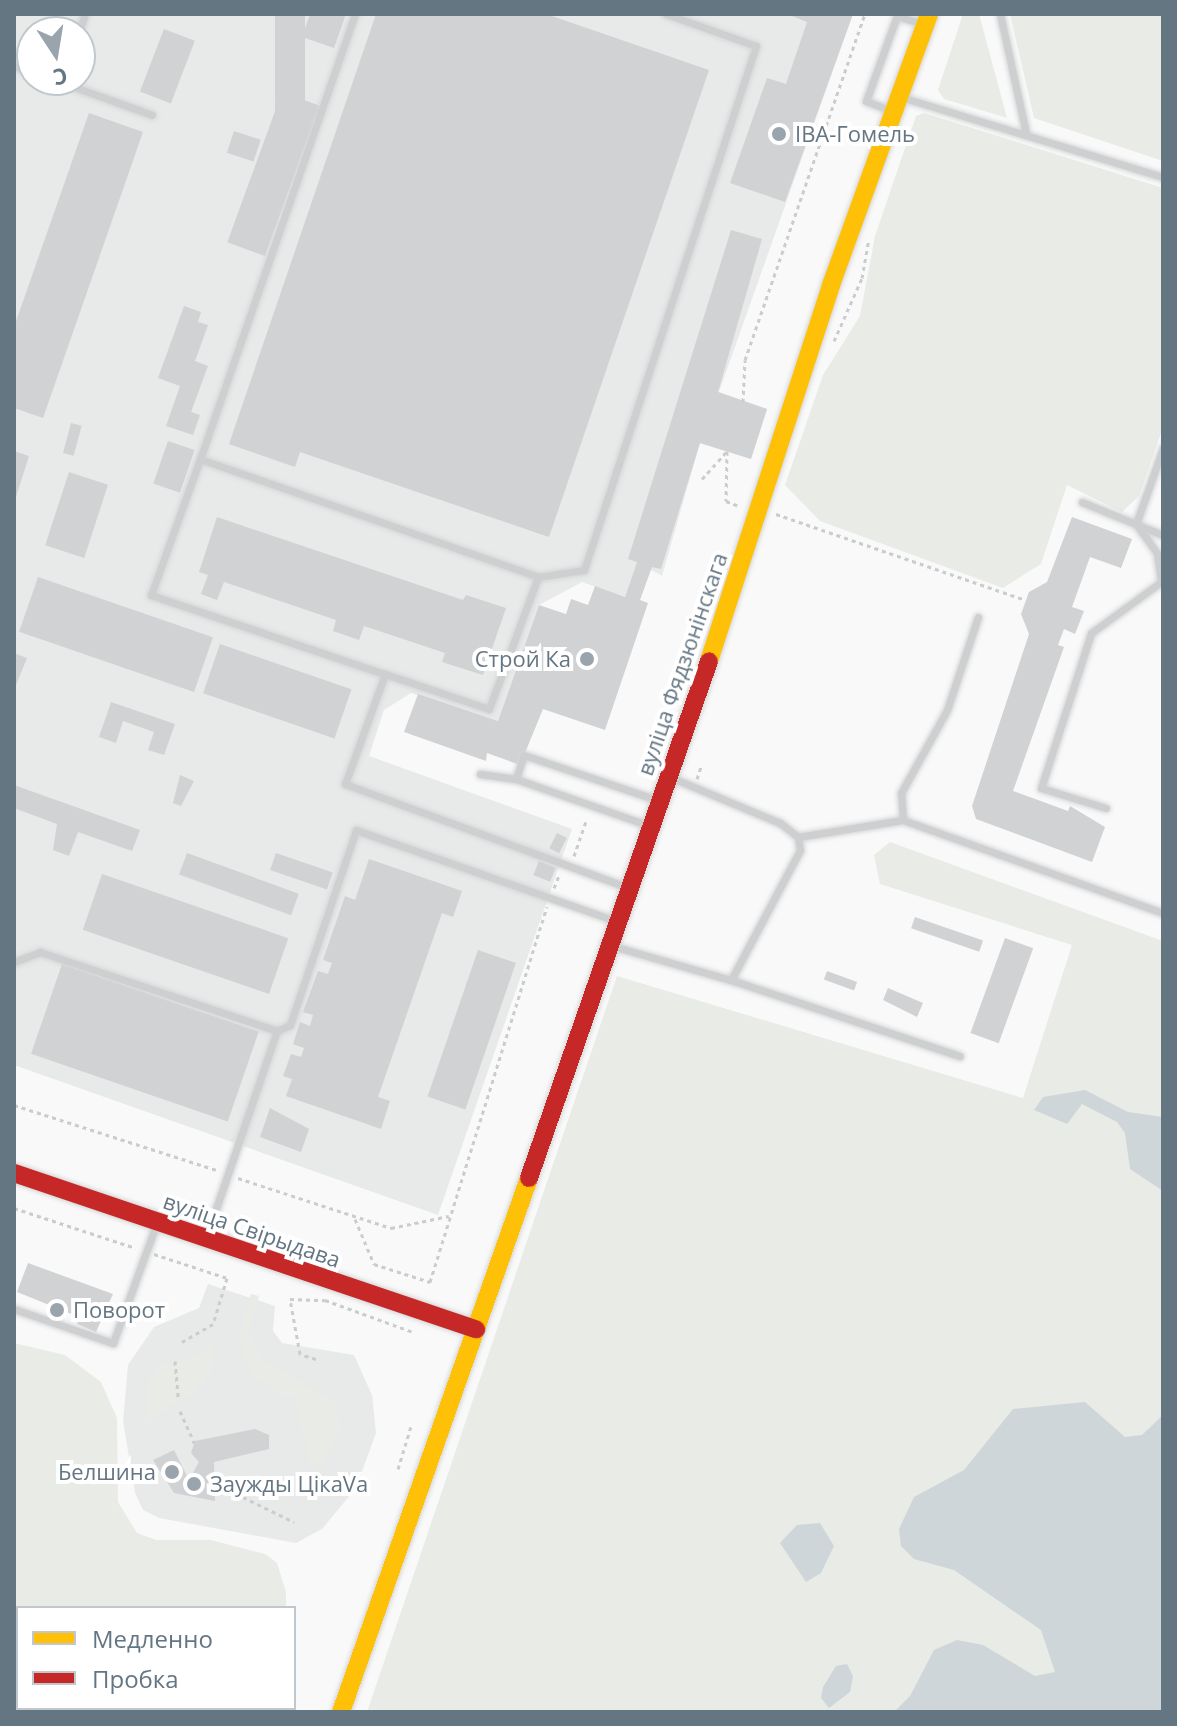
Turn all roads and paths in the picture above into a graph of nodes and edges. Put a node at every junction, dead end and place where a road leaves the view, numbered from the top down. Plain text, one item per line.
1 (355, 14) edge
2 (666, 14) edge
3 (865, 14) edge
4 (1000, 14) edge
5 (927, 20) edge
6 (96, 94) edge
7 (897, 104) junction
8 (152, 115) dead end
9 (1026, 133) junction
10 (1163, 177) edge
11 (862, 278) dead end
12 (847, 322) dead end
13 (743, 402) dead end
14 (1163, 448) edge
15 (200, 459) junction
16 (702, 479) dead end
17 (726, 501) dead end
18 (1082, 502) dead end
19 (771, 512) dead end
20 (1136, 524) junction
21 (1163, 535) edge
22 (538, 577) junction
23 (1162, 582) edge
24 (1026, 600) dead end
25 (978, 617) dead end
26 (385, 674) junction
27 (702, 764) dead end
28 (480, 774) dead end
29 (669, 777) junction
30 (516, 779) junction
31 (694, 786) junction
32 (660, 801) junction
33 (1106, 808) dead end
34 (903, 820) junction
35 (586, 821) dead end
36 (651, 826) junction
37 (798, 837) junction
38 (562, 866) junction
39 (629, 888) junction
40 (550, 901) junction
41 (1163, 913) edge
42 (618, 922) junction
43 (611, 945) junction
44 (14, 962) edge
45 (731, 980) junction
46 (277, 1031) junction
47 (960, 1056) dead end
48 (14, 1173) edge
49 (14, 1208) edge
50 (355, 1219) dead end
51 (157, 1223) junction
52 (205, 1240) junction
53 (146, 1252) junction
54 (14, 1309) edge
55 (476, 1329) junction
56 (413, 1332) dead end
57 (182, 1342) dead end
58 (316, 1359) dead end
59 (175, 1361) dead end
60 (178, 1398) dead end
61 (180, 1411) dead end
62 (412, 1423) dead end
63 (194, 1443) dead end
64 (398, 1469) dead end
65 (212, 1472) dead end
66 (232, 1490) dead end
67 (243, 1497) dead end
68 (294, 1522) dead end
69 (341, 1712) edge

1 - 15 lane
2 - 22 lane
3 - 13 path
4 - 9 lane
5 - 7 main road, вуліца Фядзюнінскага
5 - 7 lane
6 - 8 lane
7 - 9 lane
7 - 29 main road, вуліца Фядзюнінскага
9 - 10 lane
11 - 12 path
14 - 20 lane
15 - 22 lane
15 - 26 lane
16 - 17 path
18 - 20 lane
19 - 24 path
20 - 21 lane
20 - 23 lane
22 - 26 lane
23 - 33 lane
25 - 34 lane
26 - 38 lane
27 - 31 path
28 - 30 lane
29 - 31 lane
29 - 32 main road, вуліца Фядзюнінскага
30 - 32 lane
30 - 36 lane
31 - 37 lane
32 - 36 main road, вуліца Фядзюнінскага
34 - 37 lane
34 - 41 lane
35 - 38 path
36 - 39 main road, вуліца Фядзюнінскага
37 - 45 lane
38 - 39 lane
38 - 40 path
39 - 42 main road, вуліца Фядзюнінскага
40 - 42 lane
40 - 46 lane
40 - 50 path
42 - 43 main road, вуліца Фядзюнінскага
43 - 45 lane
43 - 55 main road, вуліца Фядзюнінскага
44 - 46 lane
45 - 47 lane
46 - 52 lane
48 - 51 main road, вуліца Свірыдава
49 - 53 path
51 - 52 main road, вуліца Свірыдава
51 - 53 lane
52 - 55 main road, вуліца Свірыдава
53 - 54 lane
53 - 57 path
55 - 69 main road, вуліца Фядзюнінскага
56 - 58 path
59 - 60 path
61 - 63 path
62 - 64 path
65 - 66 path
67 - 68 path

